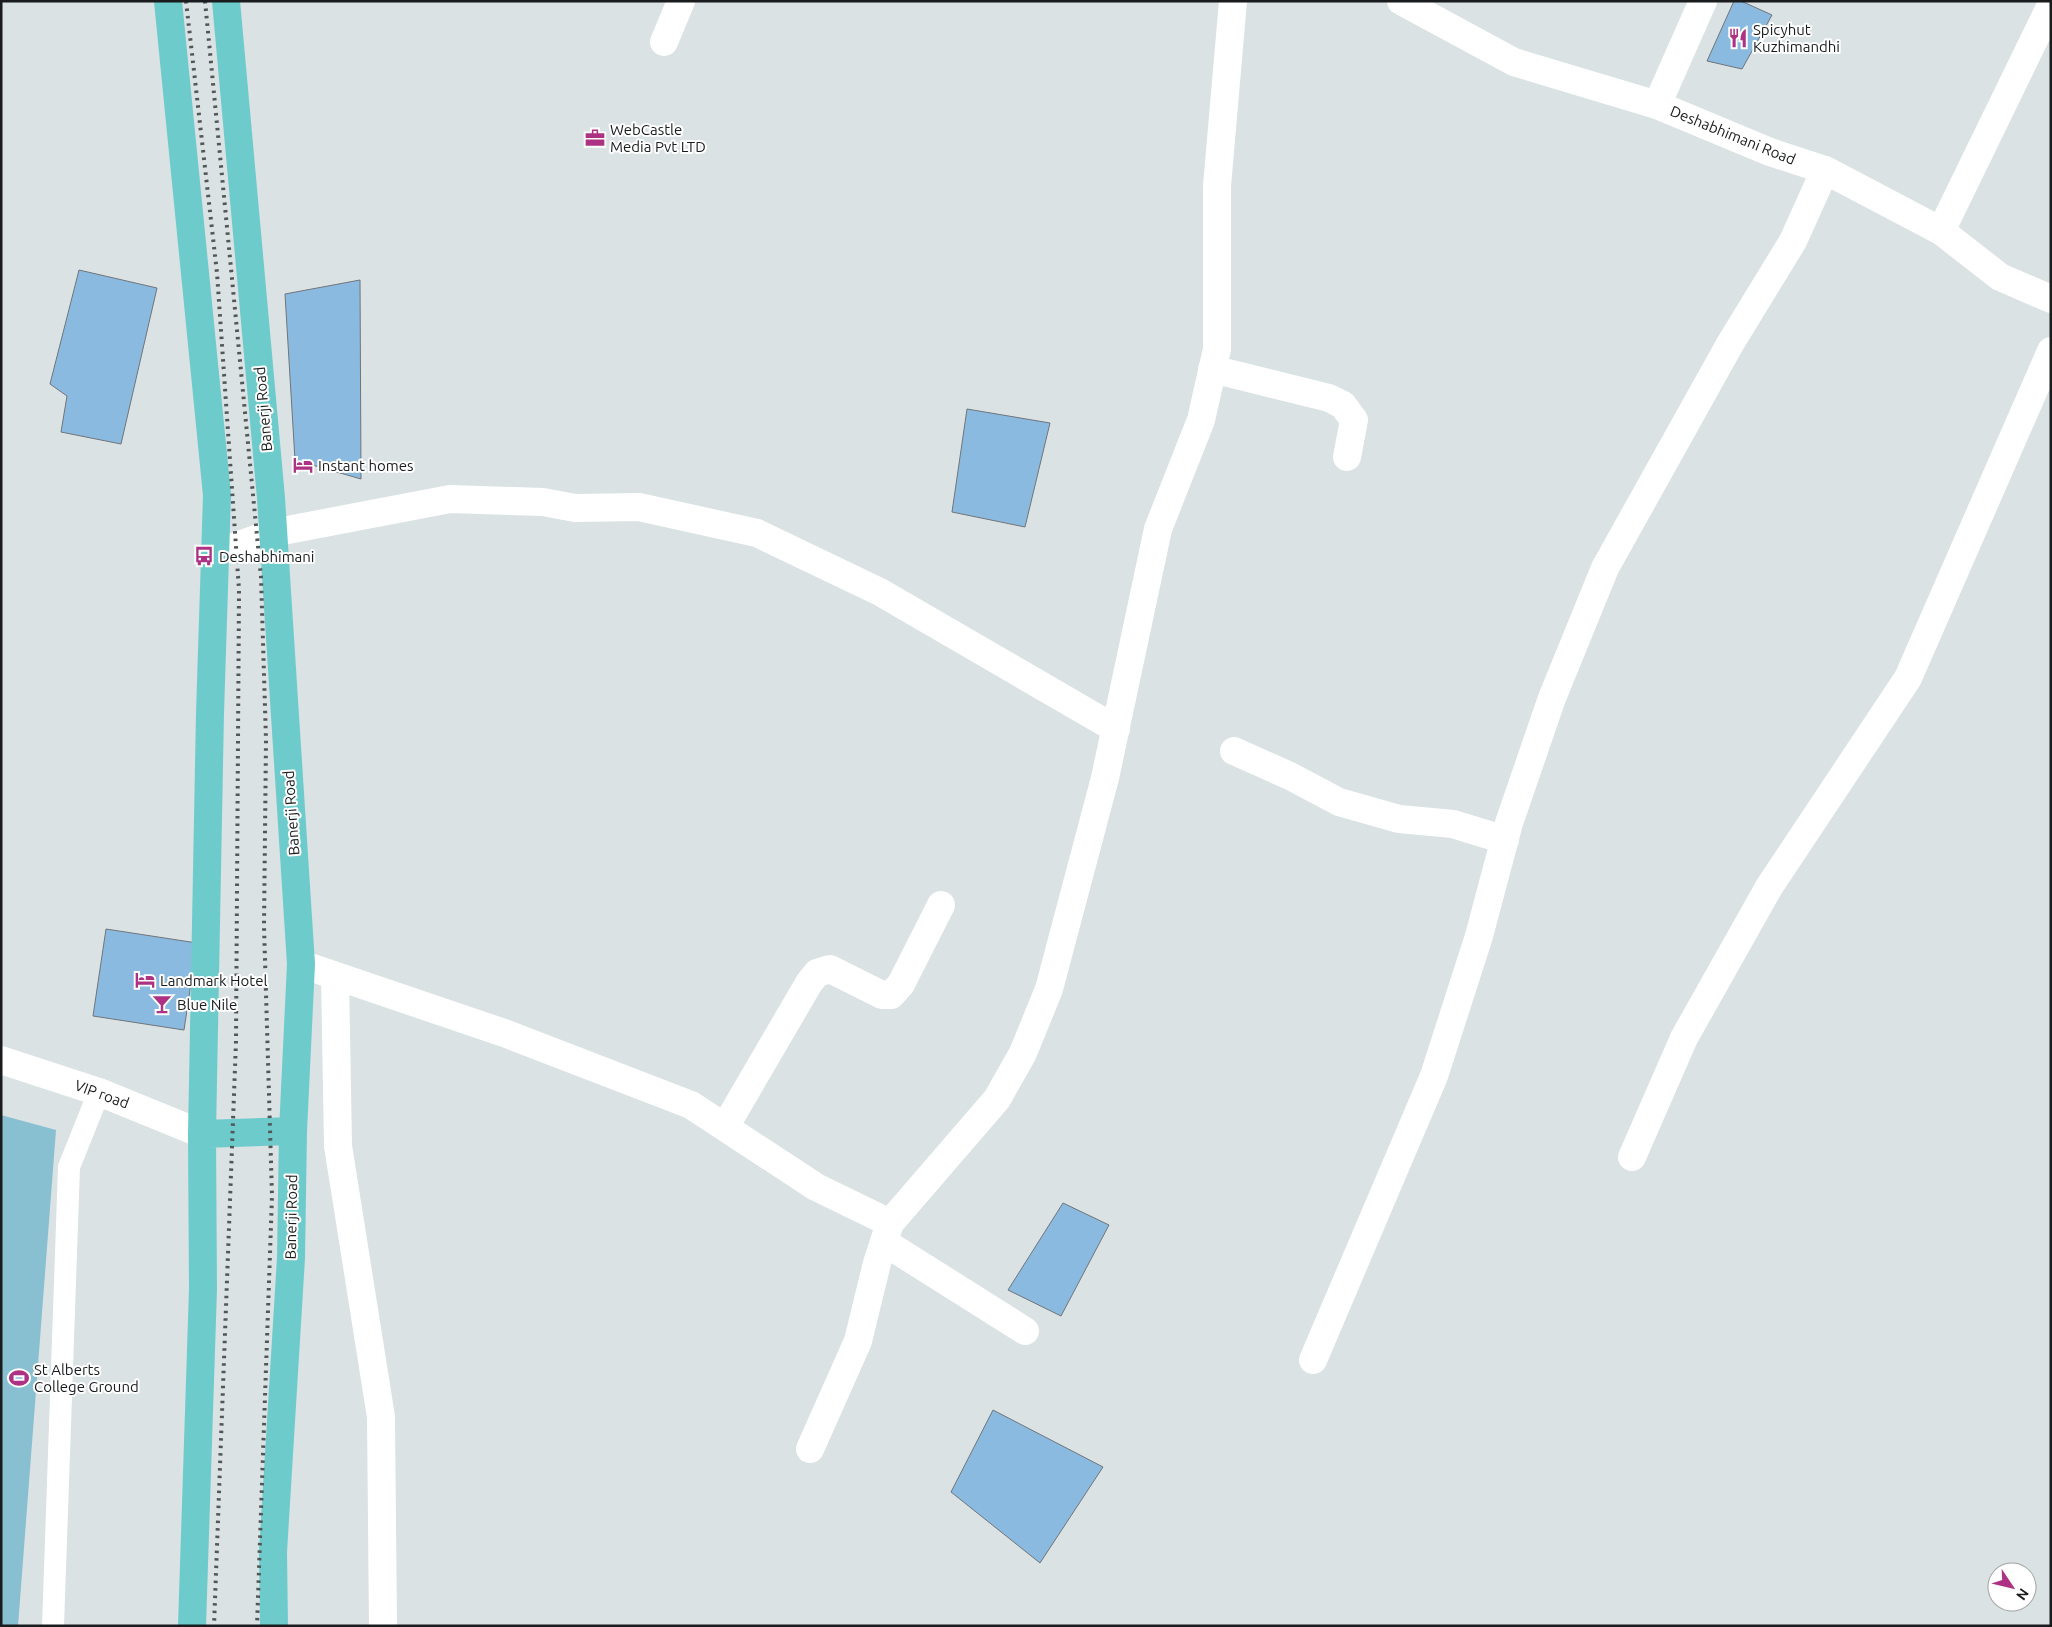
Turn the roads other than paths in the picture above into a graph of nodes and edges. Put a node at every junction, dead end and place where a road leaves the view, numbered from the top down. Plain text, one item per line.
1 (168, 1) edge
2 (226, 1) edge
3 (681, 1) edge
4 (1233, 1) edge
5 (1401, 1) edge
6 (1703, 1) edge
7 (2051, 5) edge
8 (664, 42) dead end
9 (1657, 105) junction
10 (1825, 170) junction
11 (1941, 231) junction
12 (2051, 299) edge
13 (2051, 351) edge
14 (1212, 369) junction
15 (1347, 457) dead end
16 (272, 533) junction
17 (215, 554) junction
18 (1116, 729) junction
19 (1234, 751) dead end
20 (1505, 840) junction
21 (941, 905) dead end
22 (301, 964) junction
23 (336, 976) junction
24 (1, 1060) edge
25 (99, 1092) junction
26 (724, 1127) junction
27 (293, 1131) junction
28 (202, 1134) junction
29 (1632, 1156) dead end
30 (887, 1233) junction
31 (1025, 1331) dead end
32 (1313, 1360) dead end
33 (810, 1449) dead end
34 (52, 1626) edge
35 (192, 1626) edge
36 (274, 1626) edge
37 (383, 1626) edge

1 - 17 main road
2 - 16 main road, Banerji Road
3 - 8 street
4 - 14 street
5 - 9 street, Deshabhimani Road
6 - 9 street
7 - 11 street
9 - 10 street, Deshabhimani Road
10 - 11 street, Deshabhimani Road
10 - 20 street
11 - 12 street, Deshabhimani Road
13 - 29 street
14 - 15 street
14 - 18 street
16 - 17 street
16 - 18 street
16 - 22 main road, Banerji Road
17 - 28 main road
18 - 30 street
19 - 20 street
20 - 32 street
21 - 26 street
22 - 23 street
22 - 27 main road, Banerji Road
23 - 26 street
23 - 37 street
24 - 25 street, VIP road
25 - 28 street, VIP road
25 - 34 lane
26 - 30 street
27 - 28 main road
27 - 36 main road, Banerji Road
28 - 35 main road
30 - 31 street
30 - 33 street

